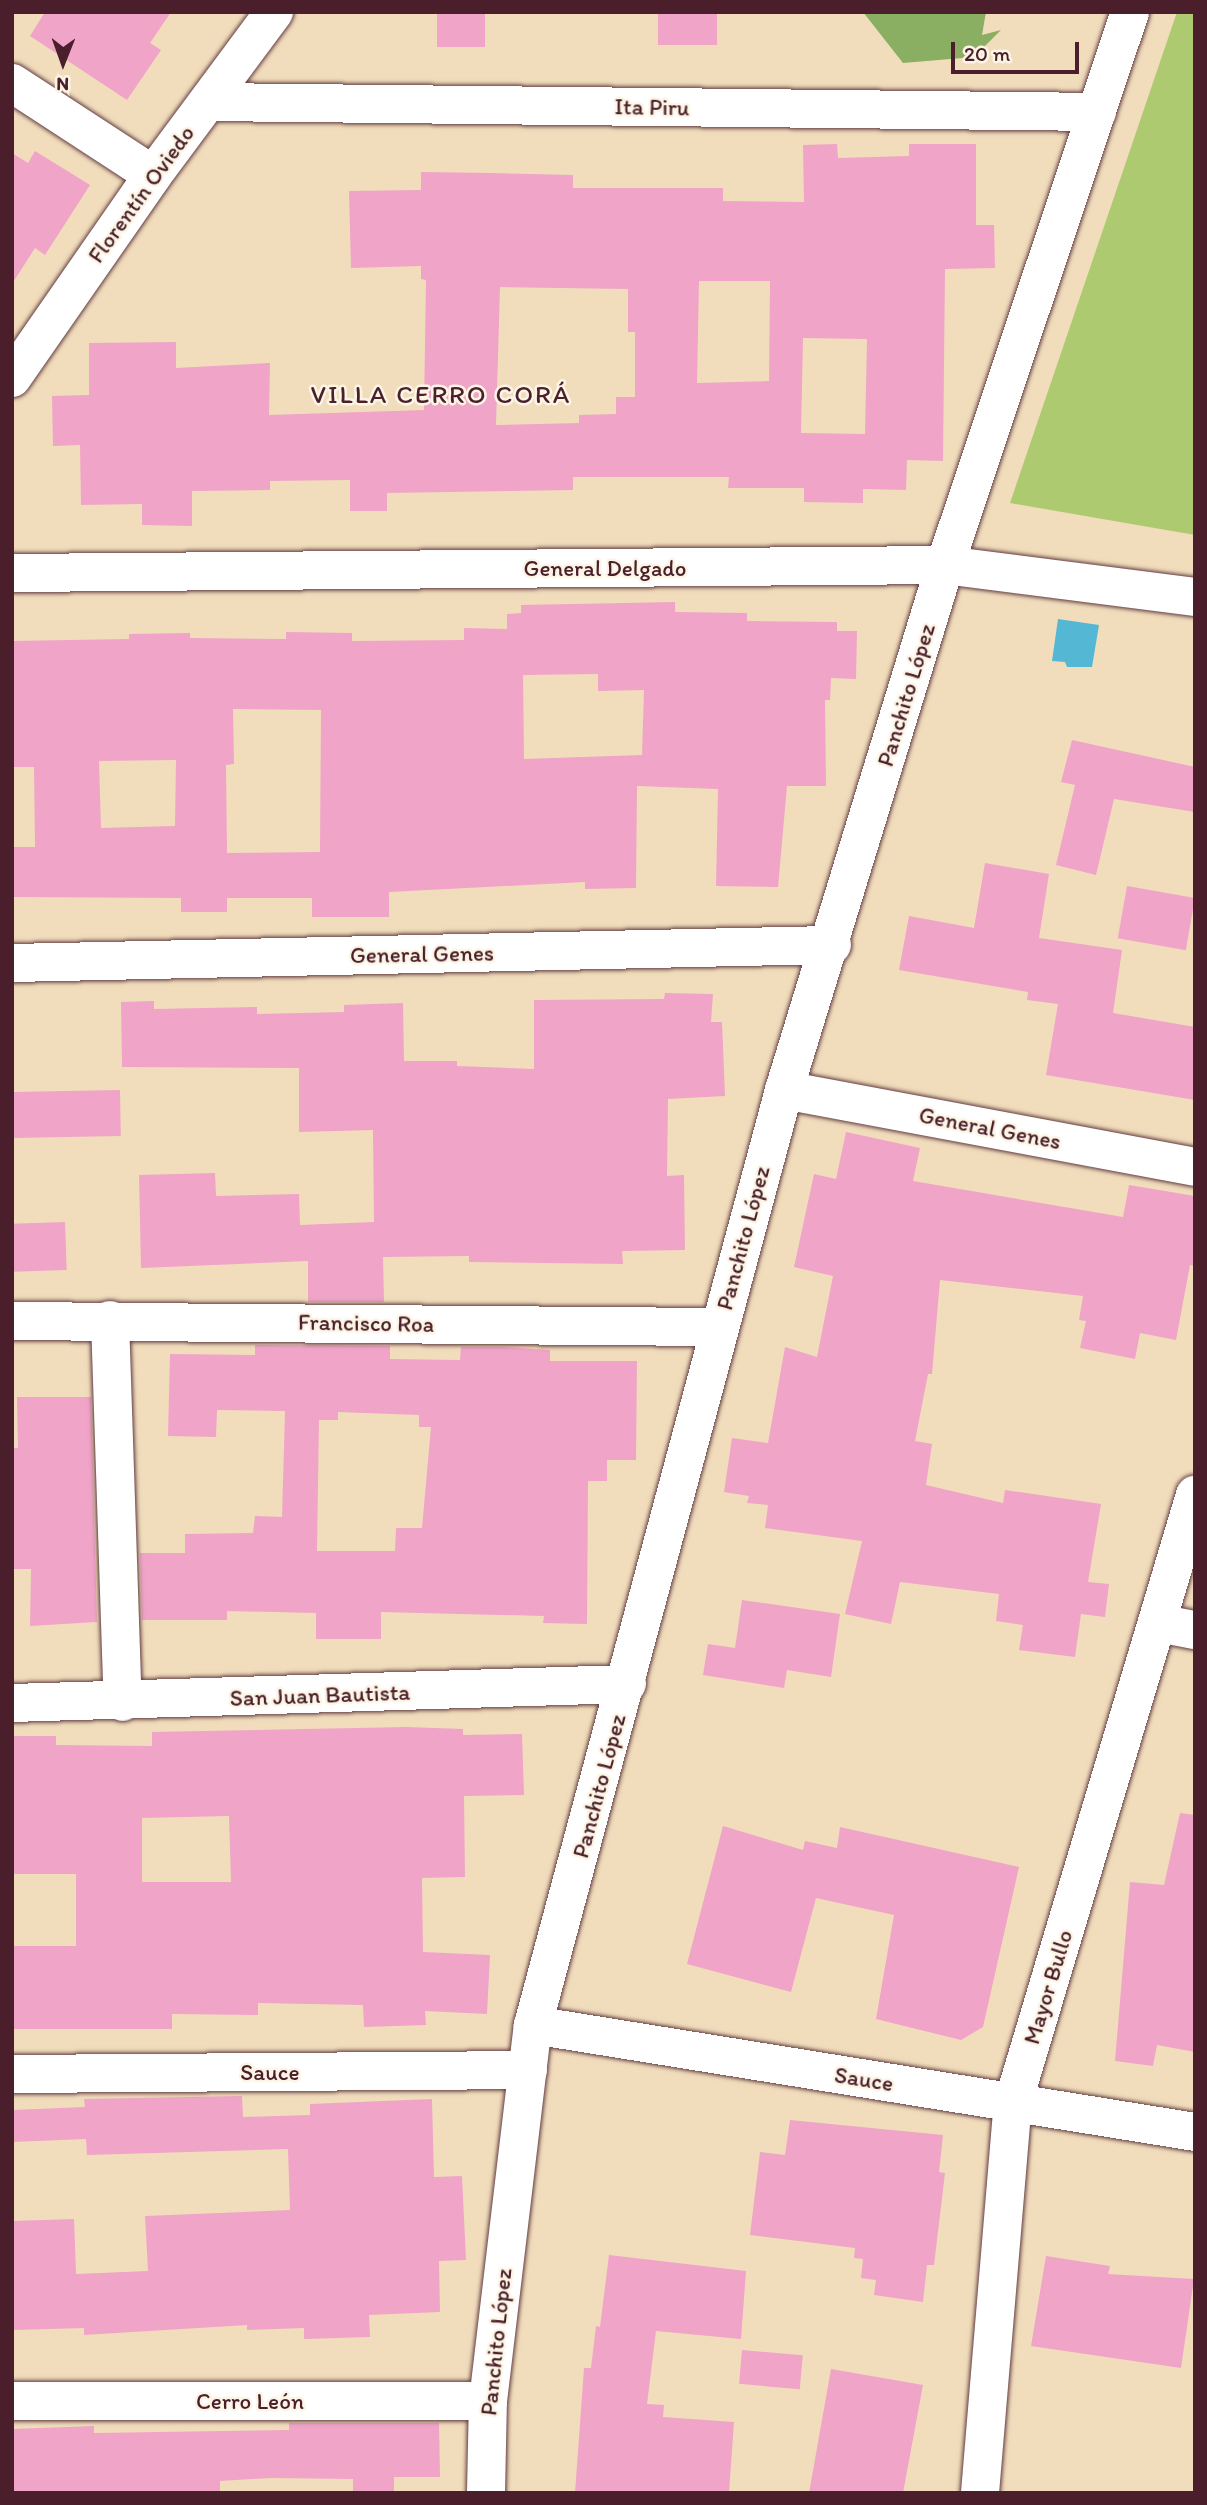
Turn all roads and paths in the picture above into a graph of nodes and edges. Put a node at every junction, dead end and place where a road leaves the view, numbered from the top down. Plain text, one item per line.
1 (274, 12) edge
2 (1130, 12) edge
3 (12, 83) edge
4 (208, 102) junction
5 (1097, 112) junction
6 (153, 176) junction
7 (12, 377) edge
8 (945, 565) junction
9 (12, 572) edge
10 (1195, 597) edge
11 (832, 945) junction
12 (12, 963) edge
13 (785, 1090) junction
14 (1195, 1167) edge
15 (110, 1320) junction
16 (12, 1321) edge
17 (719, 1327) junction
18 (1195, 1495) edge
19 (1158, 1623) junction
20 (1195, 1630) edge
21 (628, 1684) junction
22 (123, 1702) junction
23 (12, 1703) edge
24 (533, 2025) junction
25 (528, 2070) junction
26 (12, 2074) edge
27 (1013, 2103) junction
28 (1195, 2132) edge
29 (12, 2401) edge
30 (488, 2401) junction
31 (486, 2493) edge
32 (980, 2493) edge

1 - 4 street, Florentín Oviedo
2 - 5 street, Panchito López
3 - 6 street
4 - 5 street, Ita Piru
4 - 6 street, Florentín Oviedo
5 - 8 street, Panchito López
6 - 7 street, Florentín Oviedo
8 - 9 street, General Delgado
8 - 10 street, General Delgado
8 - 11 street, Panchito López
11 - 12 street, General Genes
11 - 13 street, Panchito López
13 - 14 street, General Genes
13 - 17 street, Panchito López
15 - 16 street, Francisco Roa
15 - 17 street, Francisco Roa
15 - 22 street
17 - 21 street, Panchito López
18 - 19 street, Mayor Bullo
19 - 20 street
19 - 27 street, Mayor Bullo
21 - 22 street, San Juan Bautista
21 - 24 street, Panchito López
22 - 23 street, San Juan Bautista
24 - 25 street, Panchito López
24 - 27 street, Sauce
25 - 26 street, Sauce
25 - 30 street, Panchito López
27 - 28 street, Sauce
27 - 32 street, Mayor Bullo
29 - 30 street, Cerro León
30 - 31 street, Panchito López

